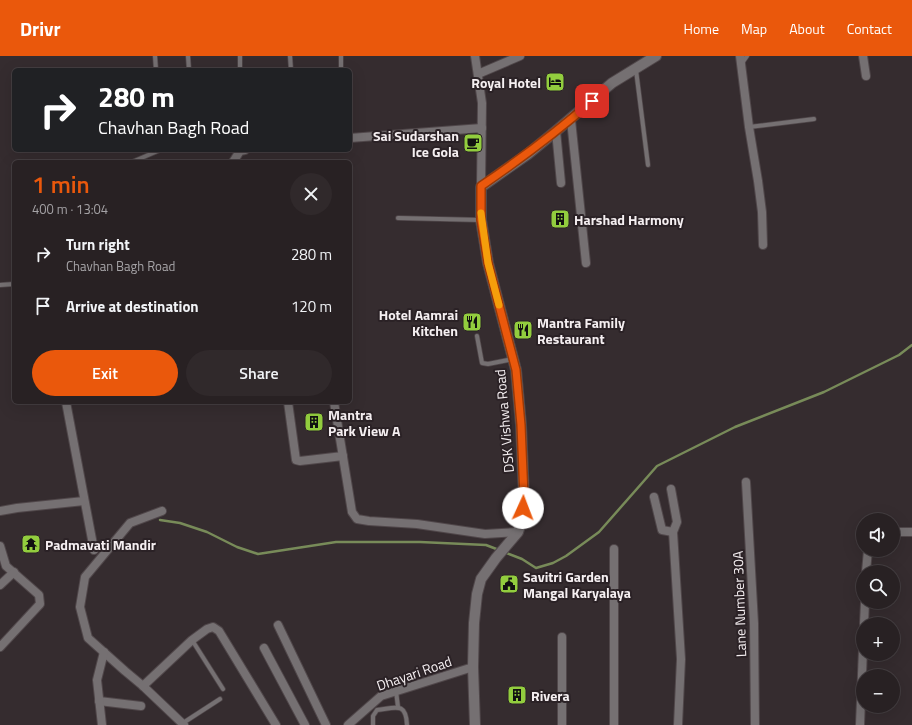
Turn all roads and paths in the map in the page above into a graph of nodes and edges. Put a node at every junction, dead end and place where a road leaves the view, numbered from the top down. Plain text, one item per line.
1 (155, 56) edge
2 (188, 56) edge
3 (240, 56) edge
4 (290, 56) edge
5 (341, 56) edge
6 (475, 56) edge
7 (520, 56) edge
8 (656, 56) edge
9 (748, 56) edge
10 (862, 56) edge
11 (741, 60) edge
12 (156, 68) edge
13 (189, 68) edge
14 (240, 68) edge
15 (291, 68) edge
16 (341, 68) edge
17 (636, 68) junction
18 (478, 74) junction
19 (866, 76) dead end
20 (814, 119) dead end
21 (571, 120) junction
22 (749, 127) junction
23 (482, 128) junction
24 (556, 131) junction
25 (352, 138) edge
26 (155, 152) edge
27 (137, 160) edge
28 (648, 165) dead end
29 (561, 183) dead end
30 (481, 186) junction
31 (398, 218) dead end
32 (481, 220) junction
33 (763, 245) dead end
34 (586, 263) dead end
35 (0, 284) edge
36 (12, 284) edge
37 (477, 336) dead end
38 (513, 359) junction
39 (66, 404) edge
40 (288, 404) edge
41 (334, 404) edge
42 (343, 456) junction
43 (746, 482) dead end
44 (671, 489) dead end
45 (654, 497) dead end
46 (84, 500) junction
47 (0, 511) edge
48 (162, 511) dead end
49 (673, 532) junction
50 (900, 532) edge
51 (912, 532) edge
52 (515, 536) junction
53 (0, 546) edge
54 (614, 549) dead end
55 (94, 550) dead end
56 (14, 572) junction
57 (0, 585) edge
58 (278, 625) dead end
59 (562, 637) dead end
60 (192, 640) junction
61 (0, 647) edge
62 (264, 648) dead end
63 (104, 652) junction
64 (863, 661) edge
65 (473, 667) junction
66 (143, 686) junction
67 (224, 689) dead end
68 (396, 691) junction
69 (220, 699) dead end
70 (99, 701) junction
71 (141, 706) dead end
72 (398, 707) junction
73 (183, 724) edge
74 (102, 725) edge
75 (276, 725) edge
76 (305, 725) edge
77 (326, 725) edge
78 (348, 725) edge
79 (373, 725) edge
80 (407, 725) edge
81 (475, 725) edge
82 (562, 725) edge
83 (614, 725) edge
84 (678, 725) edge
85 (755, 725) edge
86 (860, 725) edge

1 - 12 lane
2 - 13 lane
3 - 14 lane
4 - 15 lane
5 - 16 lane
6 - 18 street, DSK Vishwa Road
7 - 18 street
8 - 17 street
9 - 11 lane
10 - 19 street
11 - 22 street
17 - 21 street
17 - 28 lane
18 - 23 street, DSK Vishwa Road
20 - 22 lane
21 - 24 street
21 - 34 street
22 - 33 street
23 - 25 street
23 - 30 street, DSK Vishwa Road
24 - 29 street
24 - 30 street
26 - 27 lane
30 - 32 street, DSK Vishwa Road
31 - 32 lane
32 - 38 street, DSK Vishwa Road
35 - 36 lane
37 - 38 lane
38 - 52 street, DSK Vishwa Road
39 - 46 street
40 - 42 street
41 - 42 street
42 - 52 street
43 - 85 street, Lane Number 30A
44 - 49 street
45 - 49 street
46 - 47 street
46 - 55 street
48 - 63 street
49 - 84 street
50 - 51 street
52 - 65 street, DSK Vishwa Road
53 - 56 street
54 - 83 street
56 - 57 street
56 - 61 street
58 - 77 street
59 - 82 street
60 - 66 street
60 - 67 lane
60 - 75 street
62 - 76 street
63 - 66 street
63 - 70 street
64 - 86 street
65 - 68 street, Dhayari Road
65 - 81 street, DSK Vishwa Road
66 - 73 street
68 - 72 lane
68 - 78 street, Dhayari Road
69 - 73 lane
70 - 71 street
70 - 74 street
72 - 79 lane
72 - 80 lane

